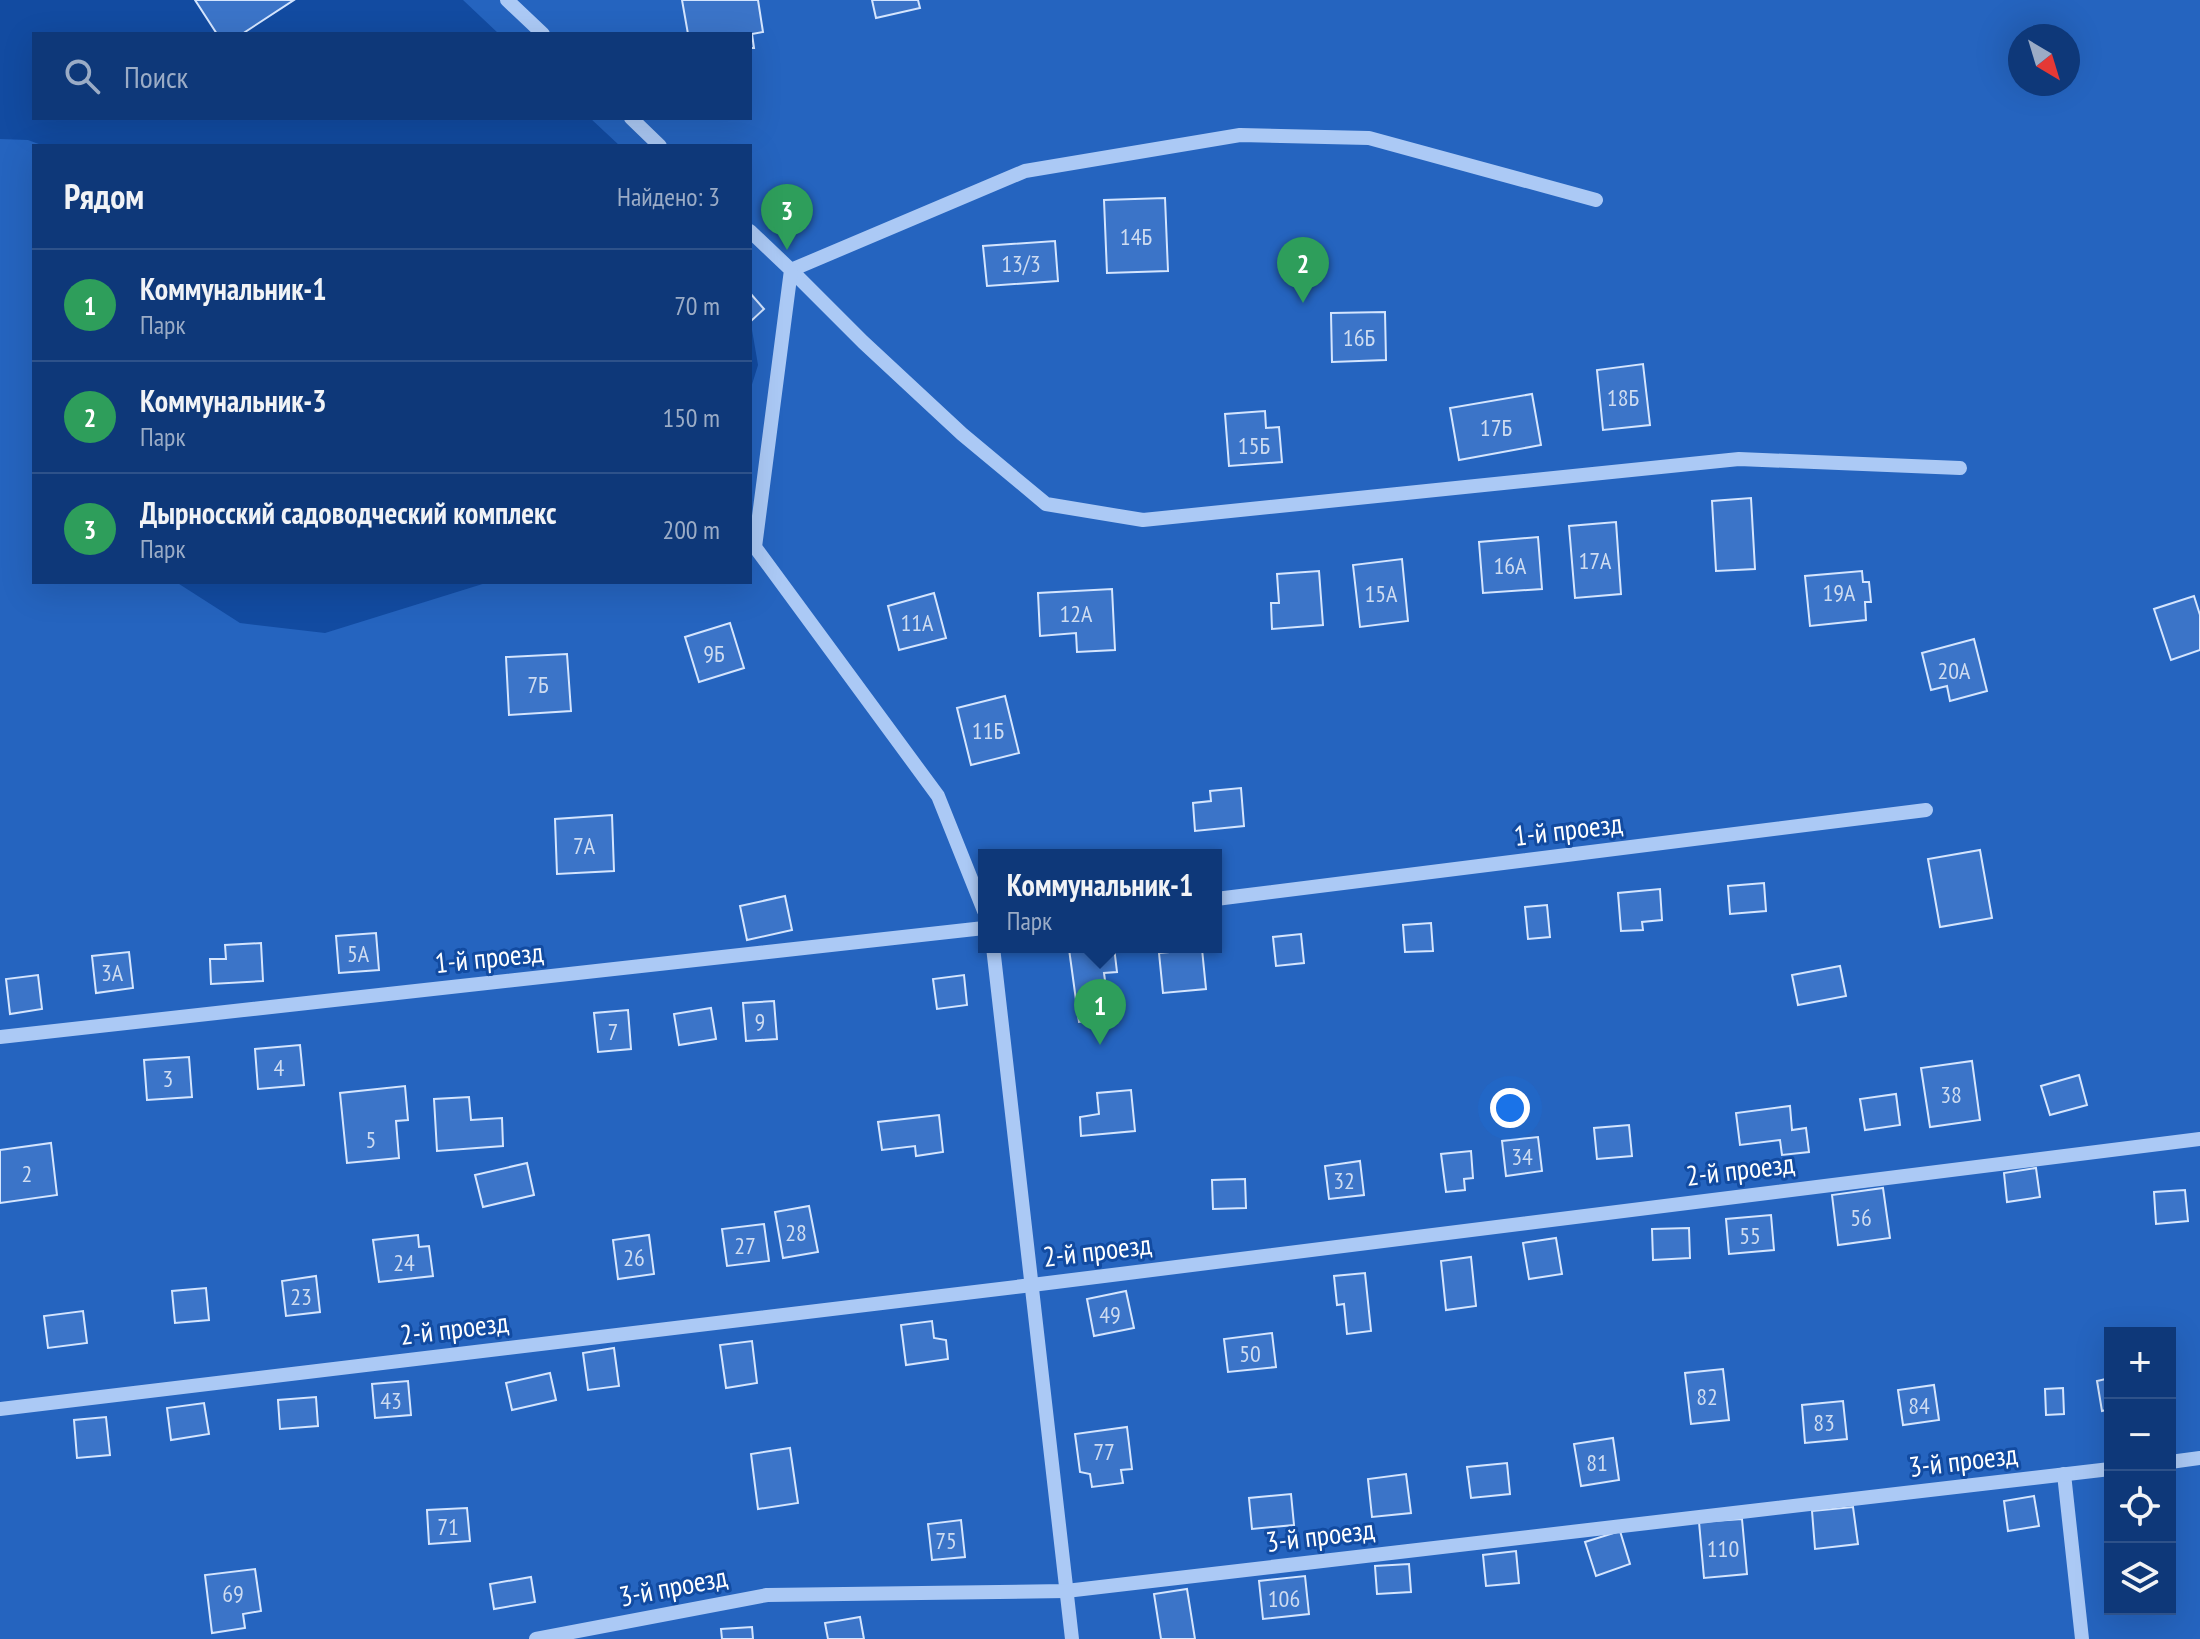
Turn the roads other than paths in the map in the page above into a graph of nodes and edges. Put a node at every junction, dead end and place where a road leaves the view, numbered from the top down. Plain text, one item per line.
1 (507, 0) edge
2 (541, 32) edge
3 (633, 120) edge
4 (658, 144) edge
5 (1596, 200) dead end
6 (752, 233) edge
7 (791, 270) junction
8 (1960, 468) dead end
9 (1926, 810) dead end
10 (978, 896) edge
11 (1222, 898) edge
12 (978, 929) edge
13 (994, 953) edge
14 (0, 1037) edge
15 (2200, 1139) edge
16 (1032, 1285) junction
17 (0, 1409) edge
18 (2200, 1458) edge
19 (2176, 1461) edge
20 (2104, 1470) edge
21 (2064, 1474) junction
22 (1066, 1591) junction
23 (536, 1639) edge
24 (1072, 1639) edge
25 (2082, 1639) edge

1 - 2 street
3 - 4 street
5 - 7 street
6 - 7 street
7 - 8 street
7 - 10 street
9 - 11 street, 1-й проезд
12 - 14 street, 1-й проезд
13 - 16 street
15 - 16 street, 2-й проезд
16 - 17 street, 2-й проезд
16 - 22 street
18 - 19 street
20 - 21 street, 3-й проезд
21 - 22 street, 3-й проезд
21 - 25 street
22 - 23 street, 3-й проезд
22 - 24 street

